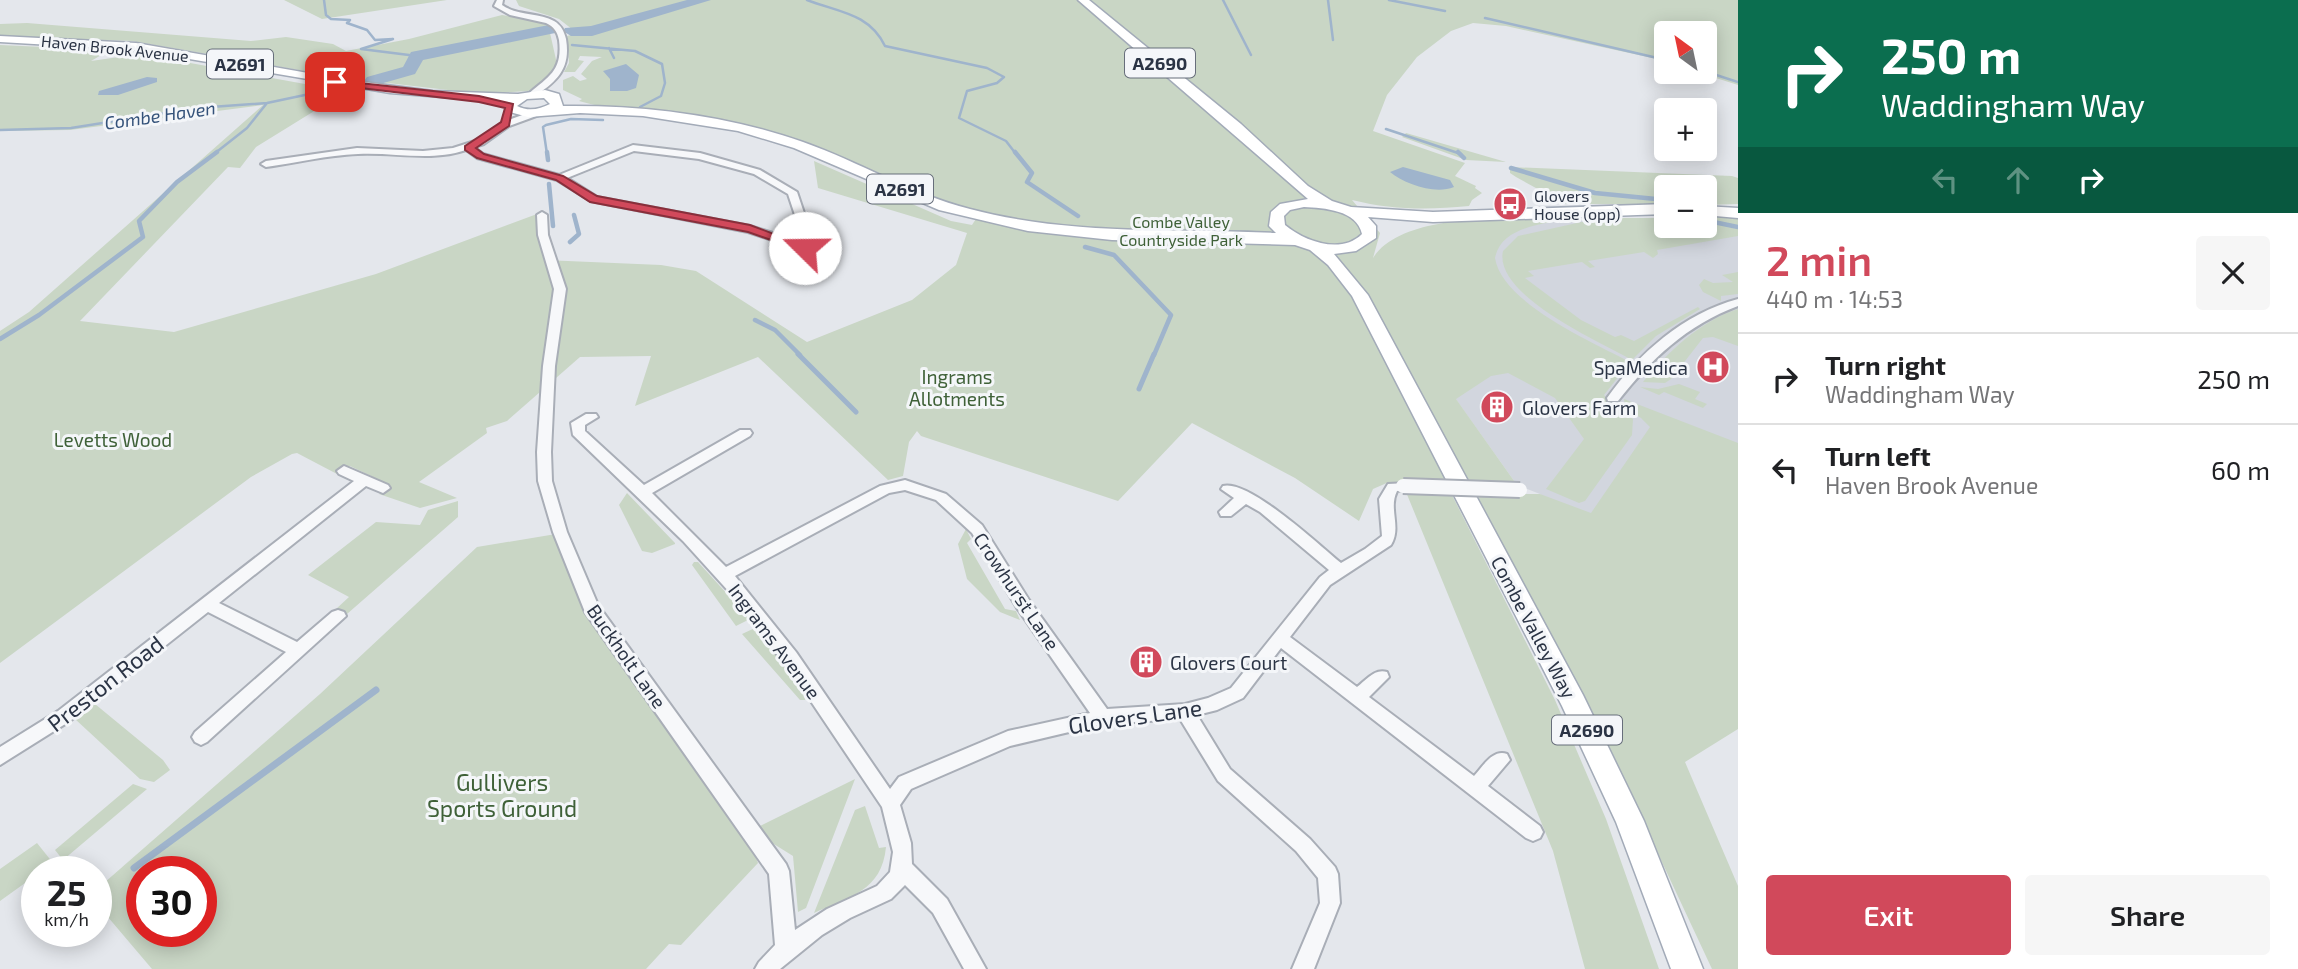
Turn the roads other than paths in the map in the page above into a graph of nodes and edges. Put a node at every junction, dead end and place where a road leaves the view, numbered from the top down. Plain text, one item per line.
1 (500, 0) edge
2 (1083, 0) edge
3 (0, 39) edge
4 (550, 82) junction
5 (517, 102) junction
6 (550, 105) junction
7 (506, 124) junction
8 (343, 140) dead end
9 (469, 148) junction
10 (336, 153) junction
11 (1267, 157) junction
12 (298, 158) junction
13 (266, 164) dead end
14 (301, 169) dead end
15 (560, 178) junction
16 (1328, 205) junction
17 (1654, 209) edge
18 (1349, 211) junction
19 (1280, 213) junction
20 (542, 215) dead end
21 (1433, 217) junction
22 (705, 220) junction
23 (695, 230) dead end
24 (1370, 230) junction
25 (1215, 236) junction
26 (779, 237) junction
27 (1297, 240) junction
28 (1359, 245) junction
29 (1314, 246) junction
30 (805, 248) dead end
31 (1360, 295) junction
32 (1738, 302) edge
33 (1614, 398) dead end
34 (591, 417) dead end
35 (745, 433) dead end
36 (344, 471) dead end
37 (365, 480) junction
38 (383, 488) dead end
39 (1228, 489) dead end
40 (1520, 490) dead end
41 (643, 492) junction
42 (1245, 497) junction
43 (1226, 512) dead end
44 (1339, 570) junction
45 (724, 575) junction
46 (207, 604) junction
47 (338, 616) dead end
48 (1281, 639) junction
49 (299, 650) junction
50 (1381, 677) dead end
51 (1357, 697) junction
52 (1185, 711) junction
53 (1103, 717) junction
54 (201, 737) dead end
55 (0, 757) edge
56 (1501, 760) dead end
57 (1475, 787) junction
58 (890, 804) junction
59 (1533, 832) dead end
60 (902, 868) junction
61 (786, 947) junction
62 (766, 969) edge
63 (975, 969) edge
64 (1303, 969) edge
65 (1687, 969) edge

1 - 4 street
2 - 11 main road, A2690
3 - 5 main road, Haven Brook Avenue / A2691
4 - 5 street
4 - 6 street
5 - 6 main road
5 - 6 main road
5 - 7 street
6 - 7 street
6 - 25 main road, A2691
7 - 9 street
8 - 10 street
9 - 10 street
9 - 15 street
10 - 12 street
11 - 16 main road, A2690
11 - 19 main road, A2690
12 - 13 street
12 - 14 street
15 - 22 street
15 - 26 street
16 - 18 main road
16 - 19 main road
17 - 21 main road
18 - 21 main road
18 - 24 main road
19 - 25 main road, A2691
19 - 27 main road
20 - 61 street, Buckholt Lane
21 - 24 main road
22 - 23 street
22 - 26 street
24 - 28 main road
25 - 27 main road, A2691
26 - 30 street
27 - 29 main road
28 - 29 main road
28 - 31 main road, Combe Valley Way / A2690
29 - 31 main road, Combe Valley Way / A2690
31 - 65 main road, Combe Valley Way / A2690
32 - 33 street
34 - 41 street, Ingrams Avenue
35 - 41 street
36 - 37 street
37 - 38 street
37 - 46 street, Preston Road
39 - 42 street
40 - 44 street, Glovers Lane, bridge
41 - 45 street, Ingrams Avenue
42 - 43 street
42 - 44 street
44 - 48 street, Glovers Lane
45 - 53 street, Crowhurst Lane
45 - 58 street, Ingrams Avenue
46 - 49 street
46 - 55 street, Preston Road
47 - 49 street
48 - 51 street
48 - 52 street, Glovers Lane
49 - 54 street
50 - 51 street
51 - 57 street
52 - 53 street, Glovers Lane
52 - 64 street
53 - 58 street, Glovers Lane
56 - 57 street
57 - 59 street
58 - 60 street
60 - 61 street
60 - 63 street
61 - 62 street

